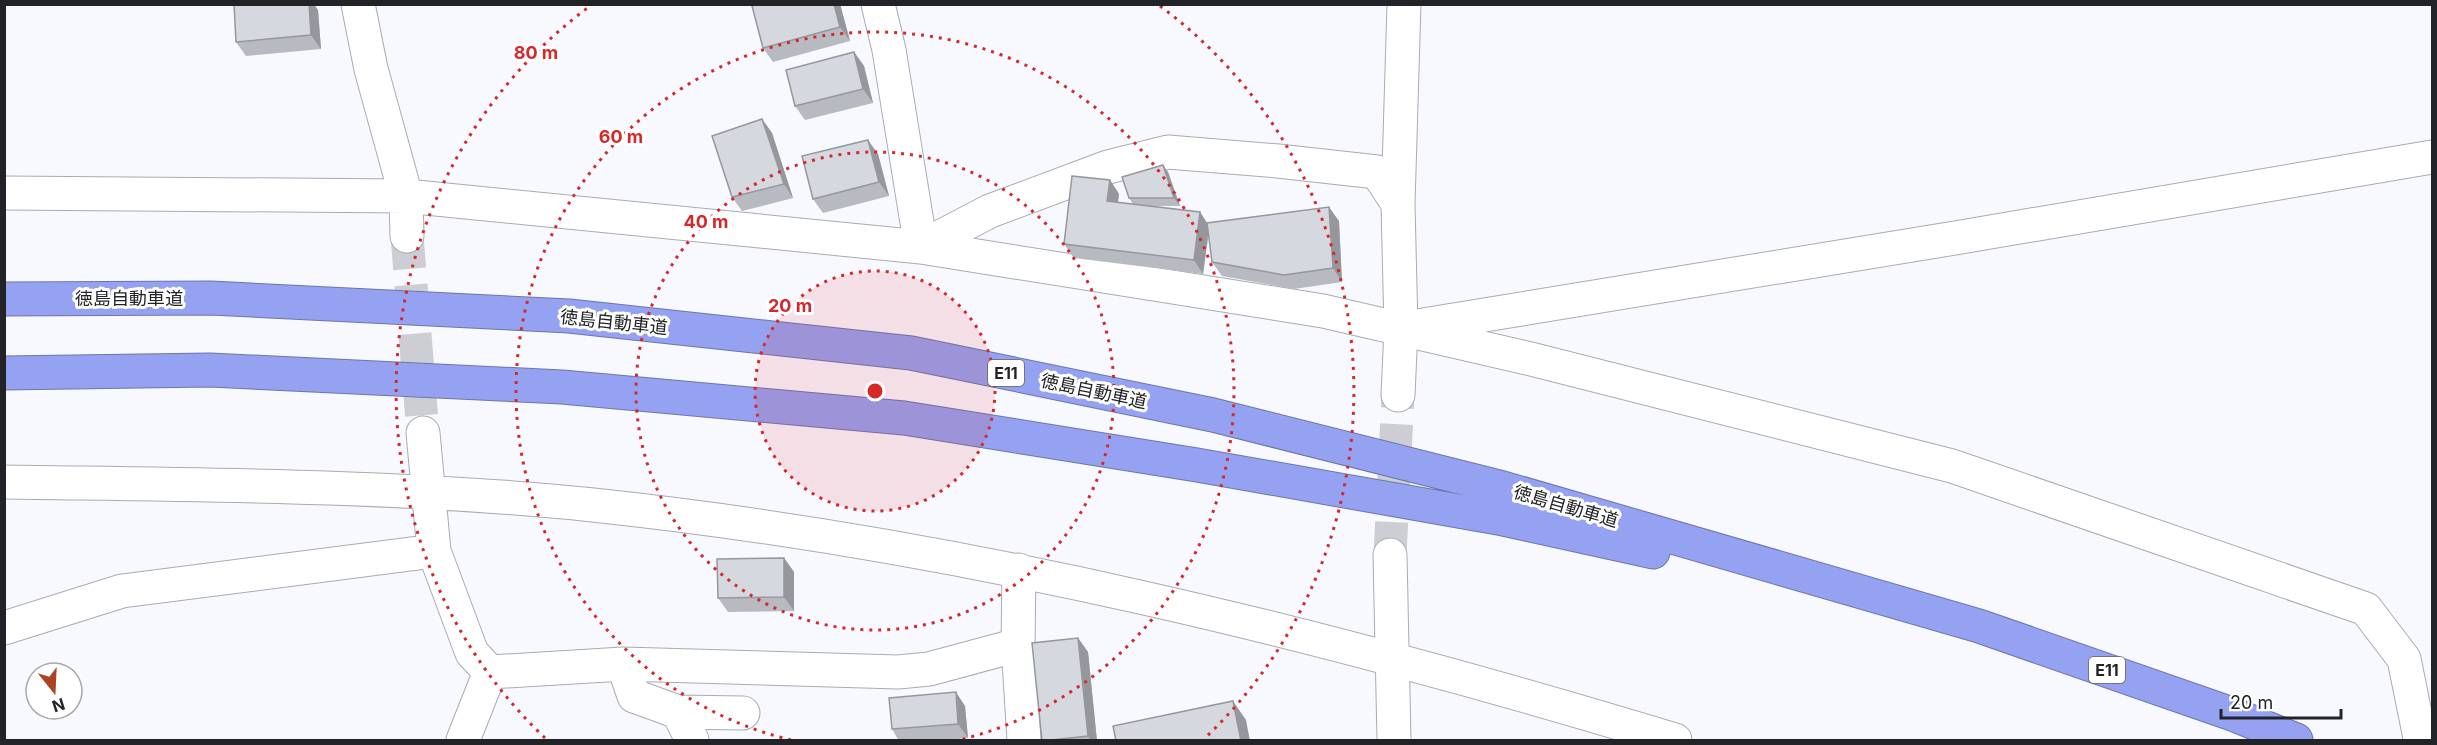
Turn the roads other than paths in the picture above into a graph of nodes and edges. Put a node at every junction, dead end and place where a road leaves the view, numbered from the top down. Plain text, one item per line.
1 (358, 4) edge
2 (878, 4) edge
3 (1404, 4) edge
4 (2433, 157) edge
5 (4, 193) edge
6 (406, 196) junction
7 (1398, 204) junction
8 (408, 236) tunnel mouth
9 (921, 247) junction
10 (4, 299) edge
11 (1401, 329) junction
12 (4, 373) edge
13 (1398, 395) tunnel mouth
14 (423, 433) tunnel mouth
15 (4, 482) edge
16 (429, 492) junction
17 (434, 551) junction
18 (1390, 555) tunnel mouth
19 (1020, 570) junction
20 (1979, 626) junction
21 (4, 628) edge
22 (1018, 645) junction
23 (1393, 661) junction
24 (623, 664) junction
25 (490, 672) junction
26 (678, 712) junction
27 (743, 713) dead end
28 (463, 741) edge
29 (692, 741) edge
30 (1024, 741) edge
31 (1394, 741) edge
32 (1675, 741) edge
33 (2296, 741) edge
34 (2425, 741) edge

1 - 6 street
2 - 9 street
3 - 7 street
4 - 11 street
5 - 6 street
6 - 8 street
6 - 9 street
7 - 9 street
7 - 11 street
9 - 11 street
10 - 20 highway, 徳島自動車道 / E11
11 - 13 street
11 - 34 street
12 - 20 highway, 徳島自動車道 / E11
14 - 16 street
15 - 16 street
16 - 17 street
16 - 19 street
17 - 21 street
17 - 25 street
18 - 23 street
19 - 22 street
19 - 23 street
20 - 33 highway, 徳島自動車道 / E11
22 - 24 street
22 - 30 street
23 - 31 street
23 - 32 street
24 - 25 street
24 - 26 street
25 - 28 street
26 - 27 street
26 - 29 street

